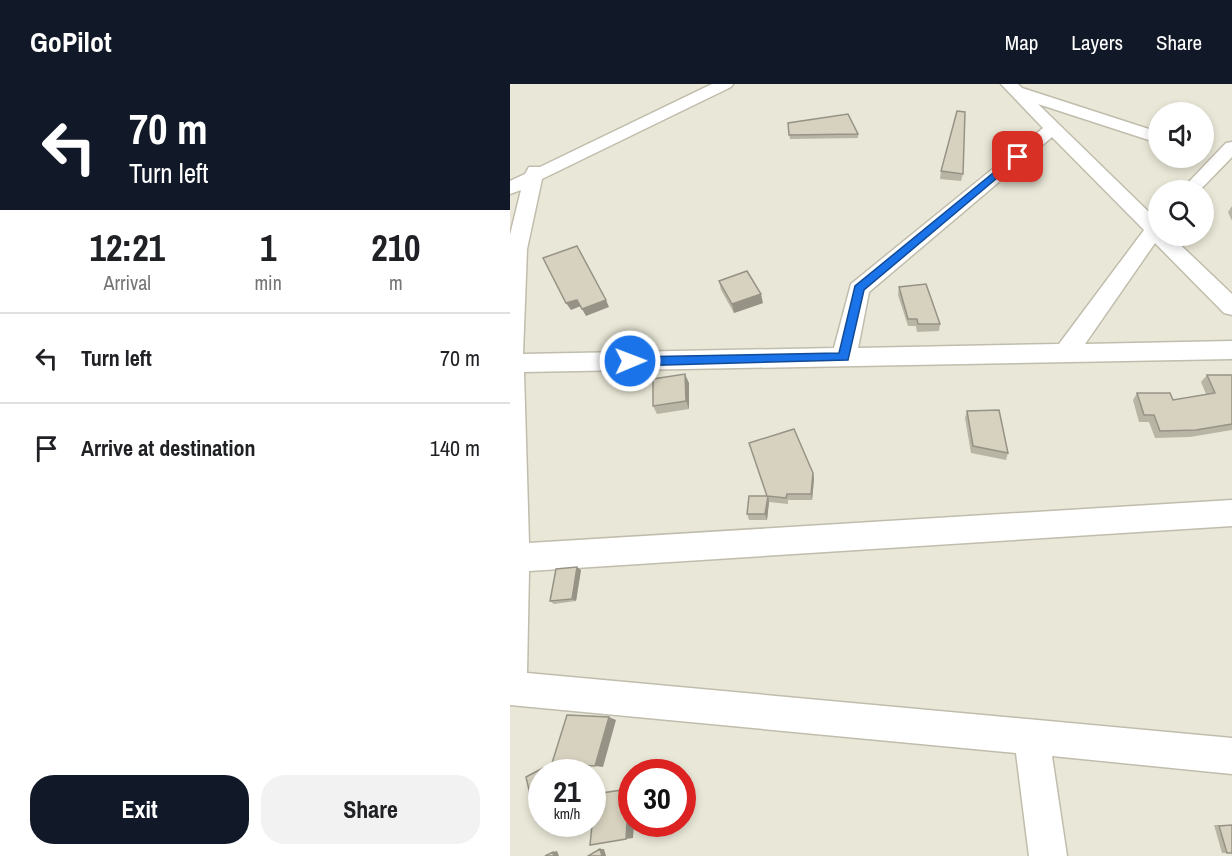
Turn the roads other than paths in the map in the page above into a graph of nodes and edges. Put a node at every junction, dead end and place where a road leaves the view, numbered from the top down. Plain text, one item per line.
1 (725, 84) edge
2 (1009, 86) edge
3 (1053, 128) junction
4 (1148, 135) edge
5 (1222, 155) edge
6 (535, 174) junction
7 (1199, 180) edge
8 (510, 188) edge
9 (1148, 221) edge
10 (1148, 244) edge
11 (1173, 246) edge
12 (1232, 307) edge
13 (1232, 350) edge
14 (1066, 353) junction
15 (844, 357) junction
16 (511, 363) edge
17 (1232, 513) edge
18 (515, 558) junction
19 (510, 687) edge
20 (1032, 738) junction
21 (1232, 756) edge
22 (1048, 856) edge

1 - 6 street
2 - 3 street
2 - 4 street
3 - 9 street
3 - 15 street
5 - 7 street
6 - 8 street
6 - 16 street
10 - 14 street
11 - 12 street
13 - 14 street
14 - 15 street
15 - 16 street
16 - 18 street
17 - 18 street
18 - 19 street
19 - 20 street
20 - 21 street
20 - 22 street

